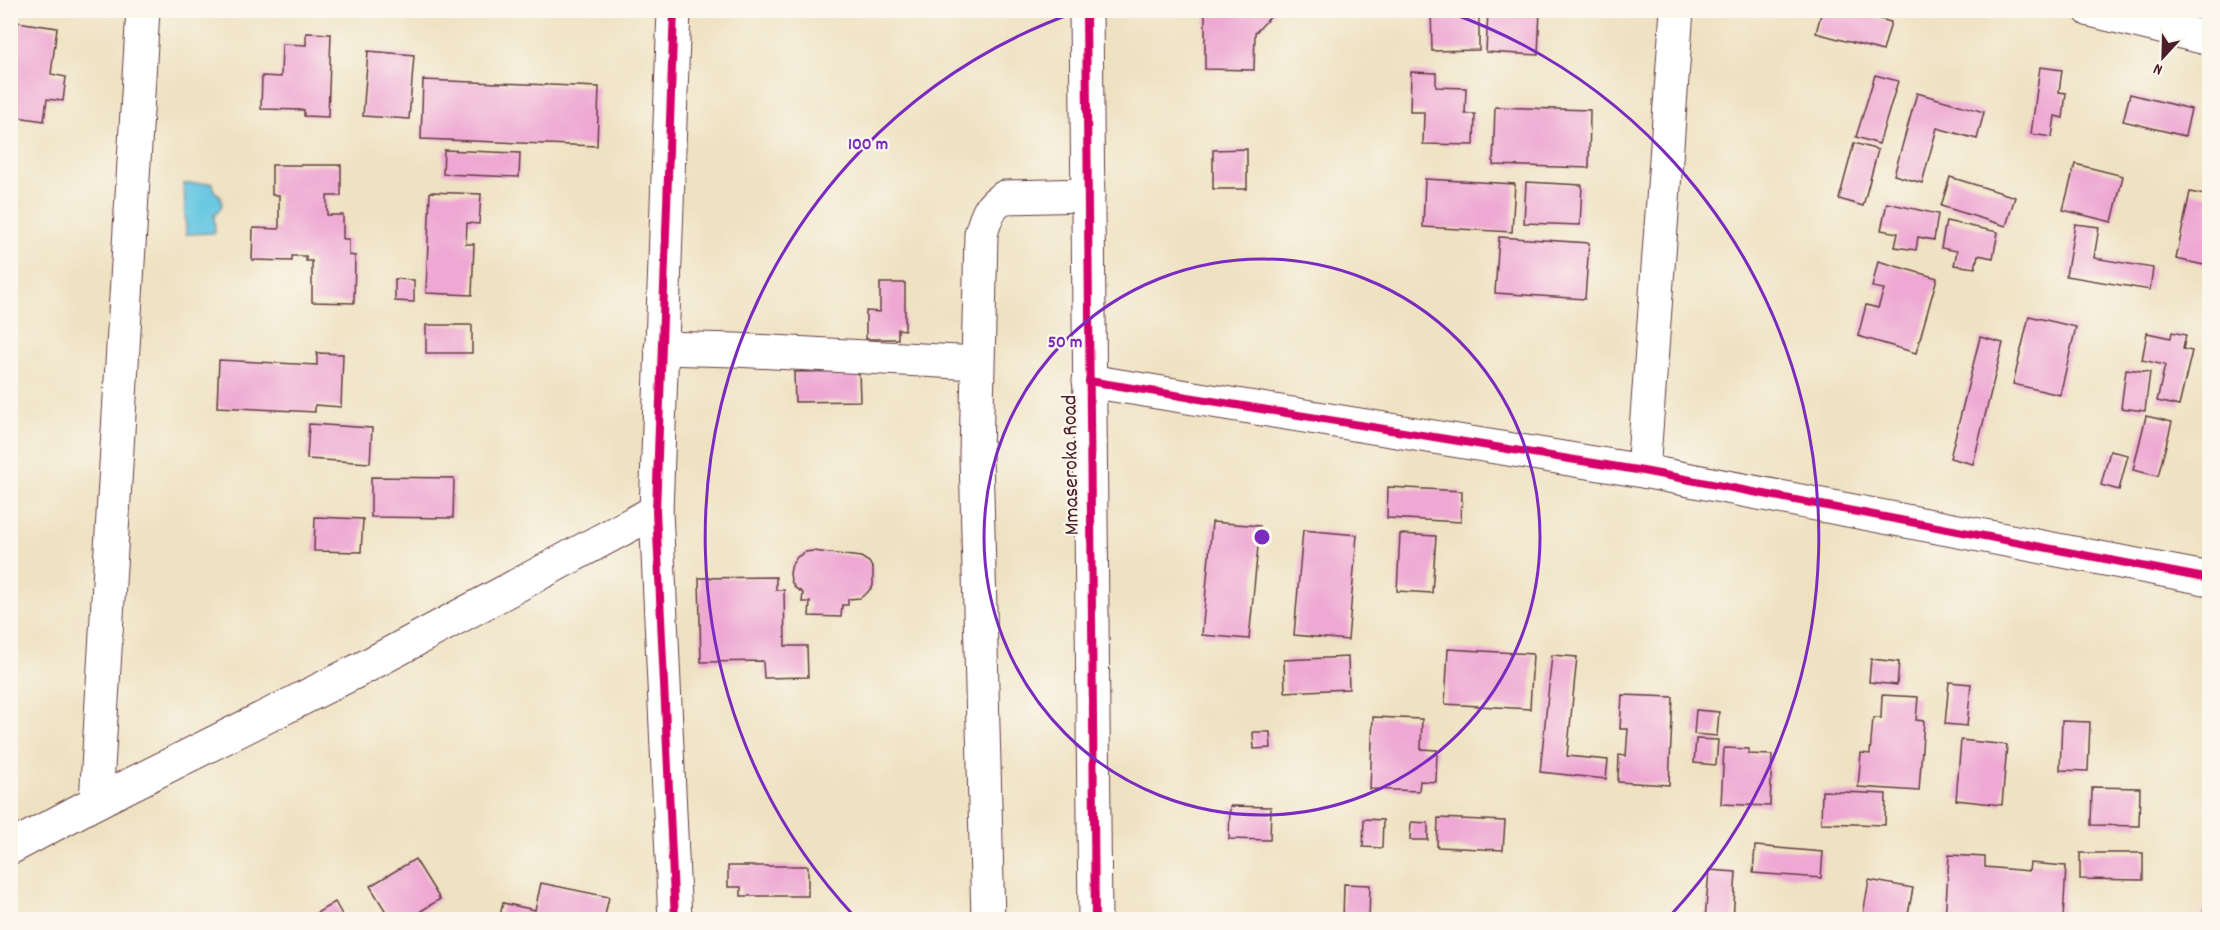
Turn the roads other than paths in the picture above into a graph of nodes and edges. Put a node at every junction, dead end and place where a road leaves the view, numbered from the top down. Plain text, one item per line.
1 (143, 10) edge
2 (674, 10) edge
3 (1086, 10) edge
4 (1677, 10) edge
5 (2090, 10) edge
6 (2210, 39) edge
7 (1088, 195) junction
8 (661, 348) junction
9 (977, 363) junction
10 (1089, 381) junction
11 (1643, 471) junction
12 (656, 511) junction
13 (2210, 579) edge
14 (96, 802) junction
15 (10, 848) edge
16 (675, 920) edge
17 (988, 920) edge
18 (1095, 920) edge

1 - 14 street
2 - 8 street
3 - 7 street, Mmaseroka Road
4 - 11 street
5 - 6 street
7 - 9 street
7 - 10 street, Mmaseroka Road
8 - 9 street
8 - 12 street
9 - 17 street
10 - 11 street
10 - 18 street, Mmaseroka Road
11 - 13 street
12 - 14 street
12 - 16 street
14 - 15 street

